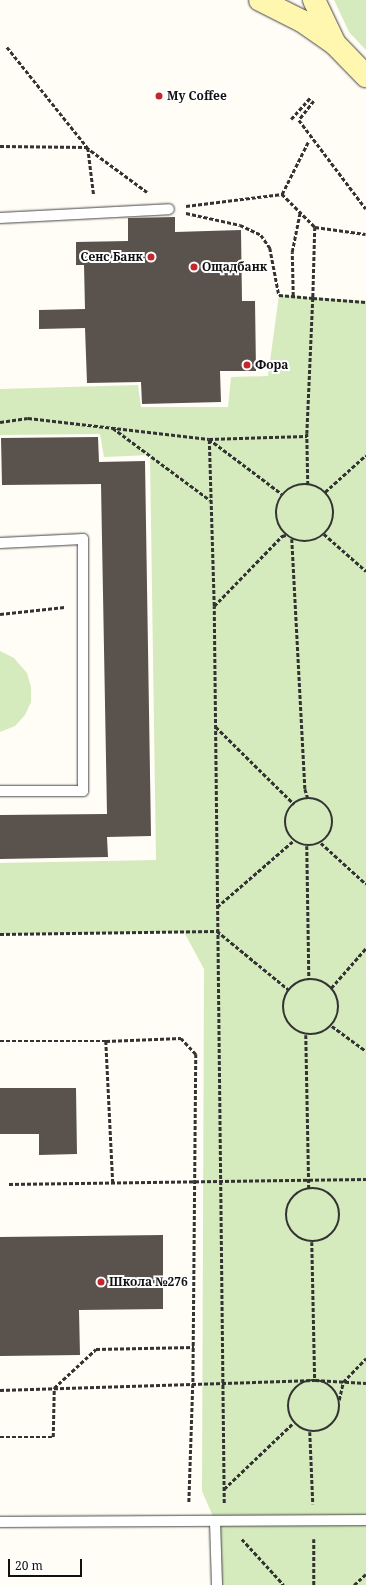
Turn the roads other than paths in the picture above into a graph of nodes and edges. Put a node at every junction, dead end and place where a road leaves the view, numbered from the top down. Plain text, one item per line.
1 (260, 0) edge
2 (314, 0) edge
3 (335, 44) junction
4 (366, 76) edge
5 (169, 209) road end
6 (0, 218) edge
7 (0, 543) edge
8 (0, 791) edge
9 (219, 1520) junction
10 (366, 1520) edge
11 (0, 1522) edge
12 (217, 1585) edge

1 - 3 main road
2 - 3 main road
3 - 4 main road
5 - 6 lane
7 - 8 lane
9 - 10 lane
9 - 11 lane
9 - 12 lane

